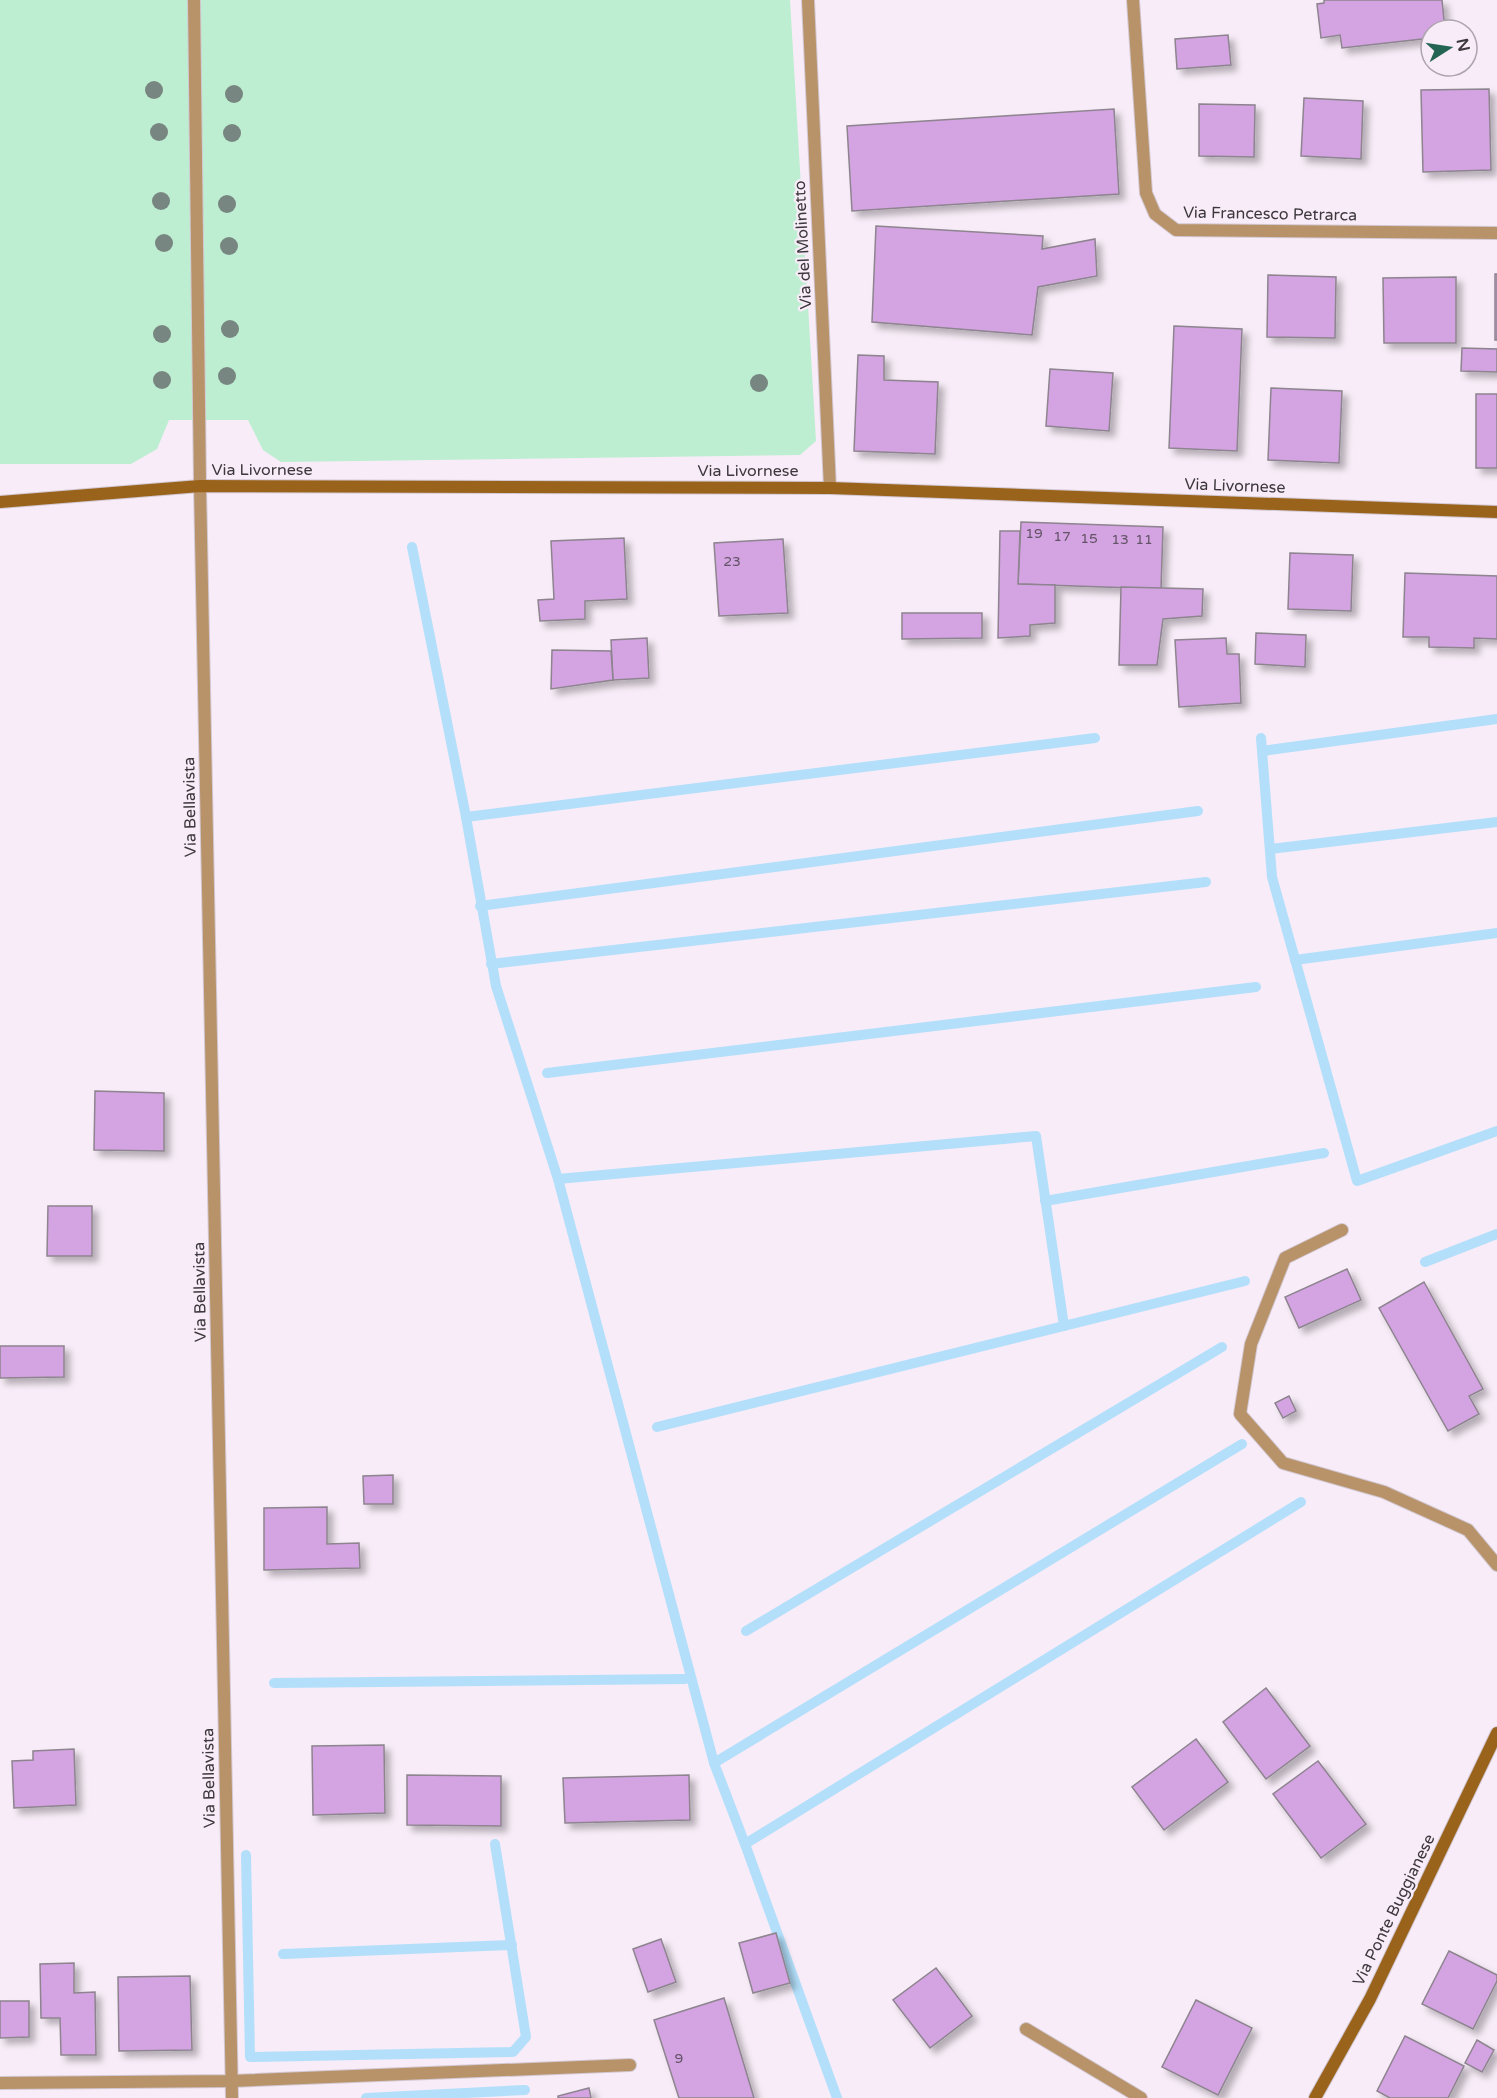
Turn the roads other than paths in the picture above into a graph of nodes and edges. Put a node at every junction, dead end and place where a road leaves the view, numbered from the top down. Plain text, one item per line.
1 (194, 0) edge
2 (808, 0) edge
3 (1133, 0) edge
4 (1497, 233) edge
5 (201, 486) junction
6 (830, 488) junction
7 (0, 502) edge
8 (1497, 512) edge
9 (1342, 1230) dead end
10 (1497, 1565) edge
11 (1497, 1733) edge
12 (1026, 2029) dead end
13 (630, 2065) dead end
14 (232, 2081) junction
15 (0, 2083) edge
16 (232, 2098) edge
17 (1141, 2098) edge
18 (1315, 2098) edge

1 - 5 street, Via Bellavista
2 - 6 street, Via del Molinetto
3 - 4 street, Via Francesco Petrarca
5 - 6 main road, Via Livornese
5 - 7 main road, Via Livornese
5 - 14 street, Via Bellavista
6 - 8 main road, Via Livornese
9 - 10 street
11 - 18 main road, Via Ponte Buggianese
12 - 17 street
13 - 14 street
14 - 15 street
14 - 16 street, Via Bellavista

